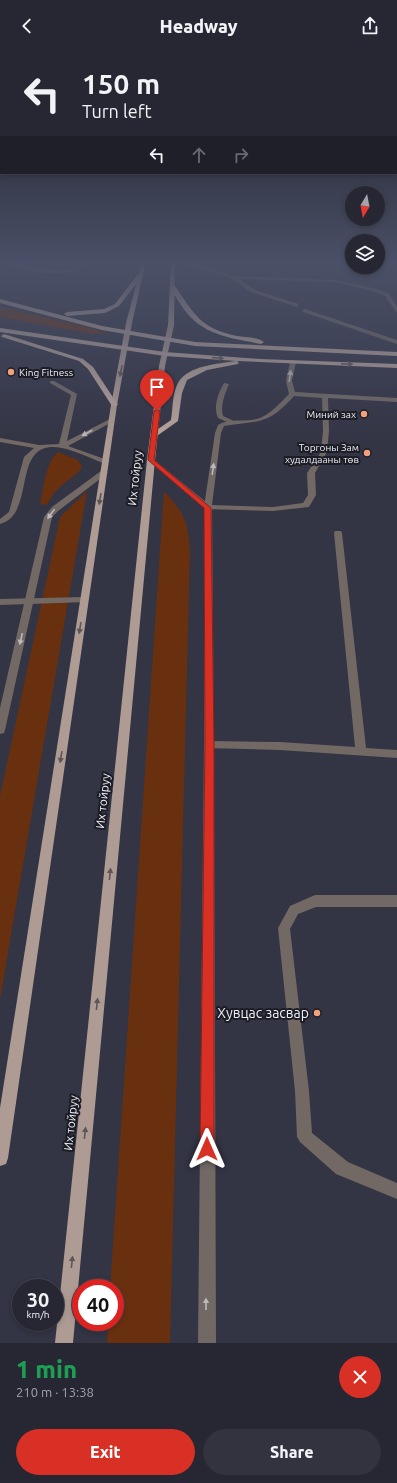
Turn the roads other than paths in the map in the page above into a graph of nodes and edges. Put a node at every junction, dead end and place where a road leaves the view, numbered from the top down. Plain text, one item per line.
1 (85, 322) edge
2 (130, 322) edge
3 (171, 322) edge
4 (198, 322) edge
5 (339, 322) edge
6 (0, 330) edge
7 (128, 333) junction
8 (397, 333) edge
9 (0, 334) edge
10 (382, 337) junction
11 (167, 340) junction
12 (397, 342) edge
13 (125, 349) junction
14 (367, 353) junction
15 (165, 354) junction
16 (397, 354) edge
17 (260, 361) junction
18 (292, 362) junction
19 (397, 366) edge
20 (52, 382) dead end
21 (226, 384) dead end
22 (292, 394) junction
23 (325, 396) junction
24 (397, 400) edge
25 (114, 405) junction
26 (112, 420) junction
27 (232, 422) junction
28 (154, 436) junction
29 (0, 440) edge
30 (62, 446) junction
31 (40, 447) junction
32 (106, 460) junction
33 (151, 460) junction
34 (104, 472) junction
35 (208, 508) junction
36 (0, 522) edge
37 (338, 533) dead end
38 (84, 600) junction
39 (29, 601) junction
40 (0, 602) edge
41 (0, 730) edge
42 (210, 745) junction
43 (361, 752) junction
44 (397, 754) edge
45 (397, 901) edge
46 (0, 1158) edge
47 (397, 1191) edge
48 (64, 1343) edge
49 (206, 1343) edge

1 - 7 highway
2 - 7 main road
3 - 11 main road, Их тойруу
4 - 14 highway
5 - 10 street
6 - 13 highway
7 - 11 highway
7 - 13 main road
8 - 10 street
9 - 25 highway
10 - 12 street
11 - 14 highway
11 - 15 main road, Их тойруу
13 - 15 highway
13 -> 25 main road
14 - 16 highway
15 -> 17 highway
15 - 28 main road, Их тойруу
17 - 18 highway
17 - 28 highway
18 -> 19 highway
22 -> 18 street
20 - 30 street
21 - 27 street
22 - 23 street
22 - 27 street
23 - 24 street
23 - 35 street
25 - 26 main road
26 -> 30 street
26 - 32 main road
35 -> 27 street
28 - 33 main road, Их тойруу
29 - 31 street
30 - 31 street
30 - 32 street
31 - 36 street
32 - 34 main road
33 - 35 street
48 -> 33 main road, Их тойруу
34 -> 38 main road
34 -> 39 street
35 - 42 street
37 - 43 street
38 - 39 street
38 -> 46 main road
39 - 40 street
39 -> 41 street
42 - 43 street
49 -> 42 street
43 - 44 street
45 - 47 street

